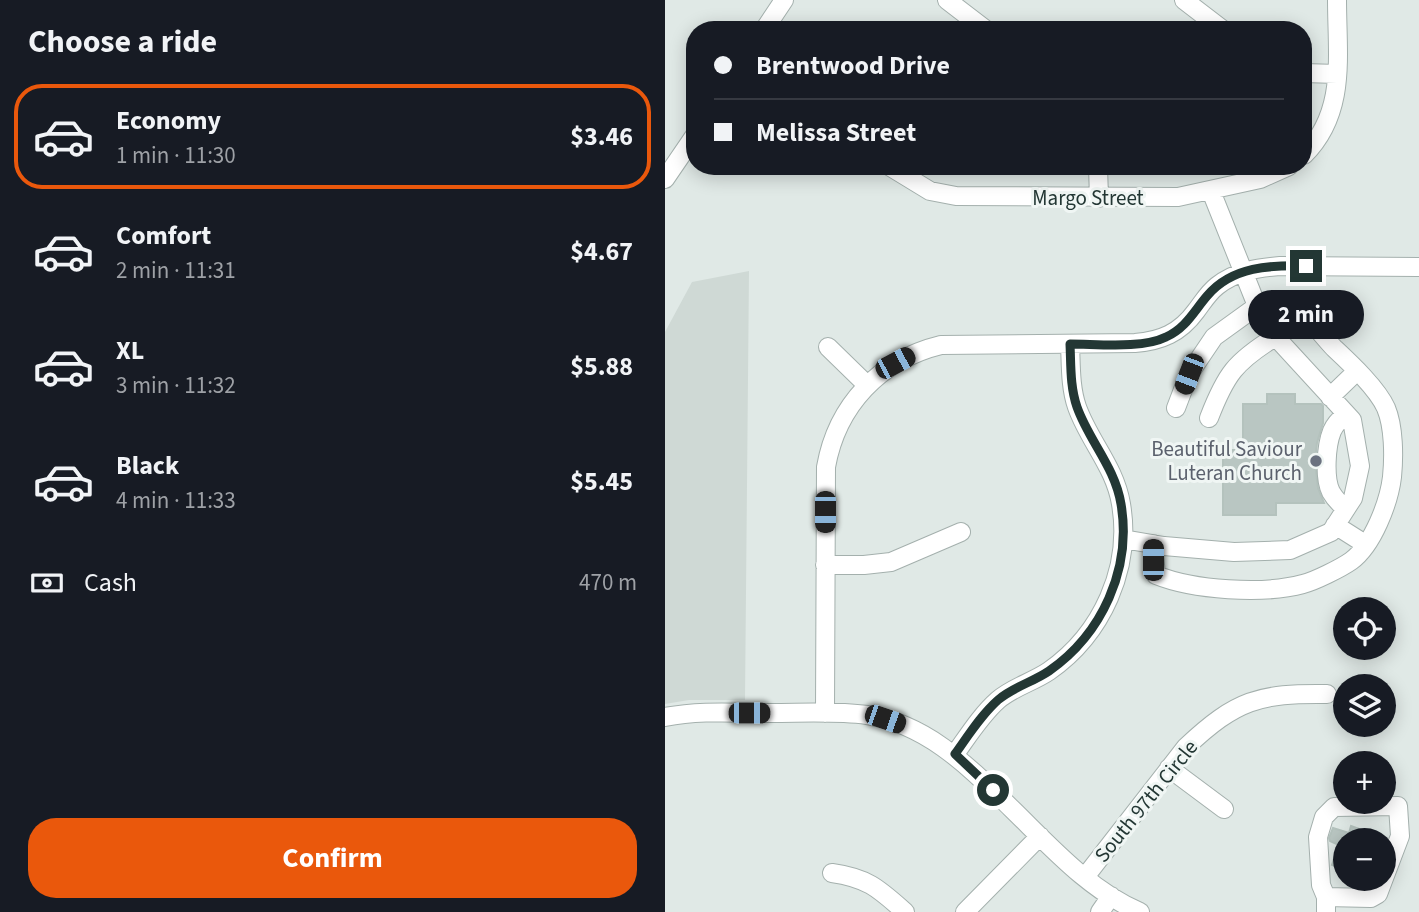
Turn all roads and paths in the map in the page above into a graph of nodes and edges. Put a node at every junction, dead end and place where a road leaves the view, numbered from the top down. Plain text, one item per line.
1 (784, 0) edge
2 (947, 0) edge
3 (1184, 0) edge
4 (1337, 0) edge
5 (770, 21) edge
6 (974, 21) edge
7 (1211, 21) edge
8 (1312, 73) edge
9 (1337, 74) junction
10 (1312, 146) edge
11 (686, 148) edge
12 (902, 175) edge
13 (1098, 175) edge
14 (1270, 175) edge
15 (665, 179) edge
16 (1210, 191) junction
17 (1099, 198) junction
18 (1419, 267) edge
19 (1241, 272) junction
20 (1257, 306) junction
21 (1275, 337) junction
22 (1070, 344) junction
23 (828, 347) dead end
24 (1357, 371) junction
25 (867, 385) junction
26 (1330, 397) junction
27 (1176, 408) dead end
28 (1346, 414) junction
29 (1209, 418) dead end
30 (1346, 509) junction
31 (1335, 525) junction
32 (961, 532) dead end
33 (1123, 539) junction
34 (1153, 544) junction
35 (1365, 544) junction
36 (825, 565) junction
37 (1327, 694) dead end
38 (825, 713) junction
39 (665, 717) edge
40 (955, 754) junction
41 (1169, 768) junction
42 (1224, 809) dead end
43 (1040, 836) junction
44 (832, 873) dead end
45 (1084, 877) junction
46 (1111, 896) junction
47 (1326, 905) edge
48 (905, 912) edge
49 (965, 912) edge
50 (1100, 912) edge
51 (1140, 912) edge

1 - 5 street
2 - 6 street
3 - 7 street
4 - 9 street
8 - 9 street
9 - 10 street
11 - 15 street
12 - 17 street, Margo Street
13 - 17 street
14 - 16 street, Margo Street
16 - 17 street, Margo Street
16 - 19 street
18 - 19 street
19 - 20 street
19 - 22 street
20 - 21 street
20 - 24 street
20 - 27 street
21 - 26 street
21 - 29 street
22 - 25 street
22 - 33 street
23 - 25 street
24 - 26 street
24 - 35 street
25 - 36 street
26 - 28 street
28 - 30 street
28 - 30 street
30 - 31 street
31 - 34 street
31 - 35 street
32 - 36 street
33 - 34 street
33 - 40 street
34 - 35 street
36 - 38 street
37 - 41 street, South 97th Circle
38 - 39 street
38 - 40 street
40 - 43 street
41 - 42 street
41 - 45 street, South 97th Circle
43 - 45 street
43 - 49 street
44 - 48 street
45 - 46 street
46 - 50 street
46 - 51 street
47 - 47 street

